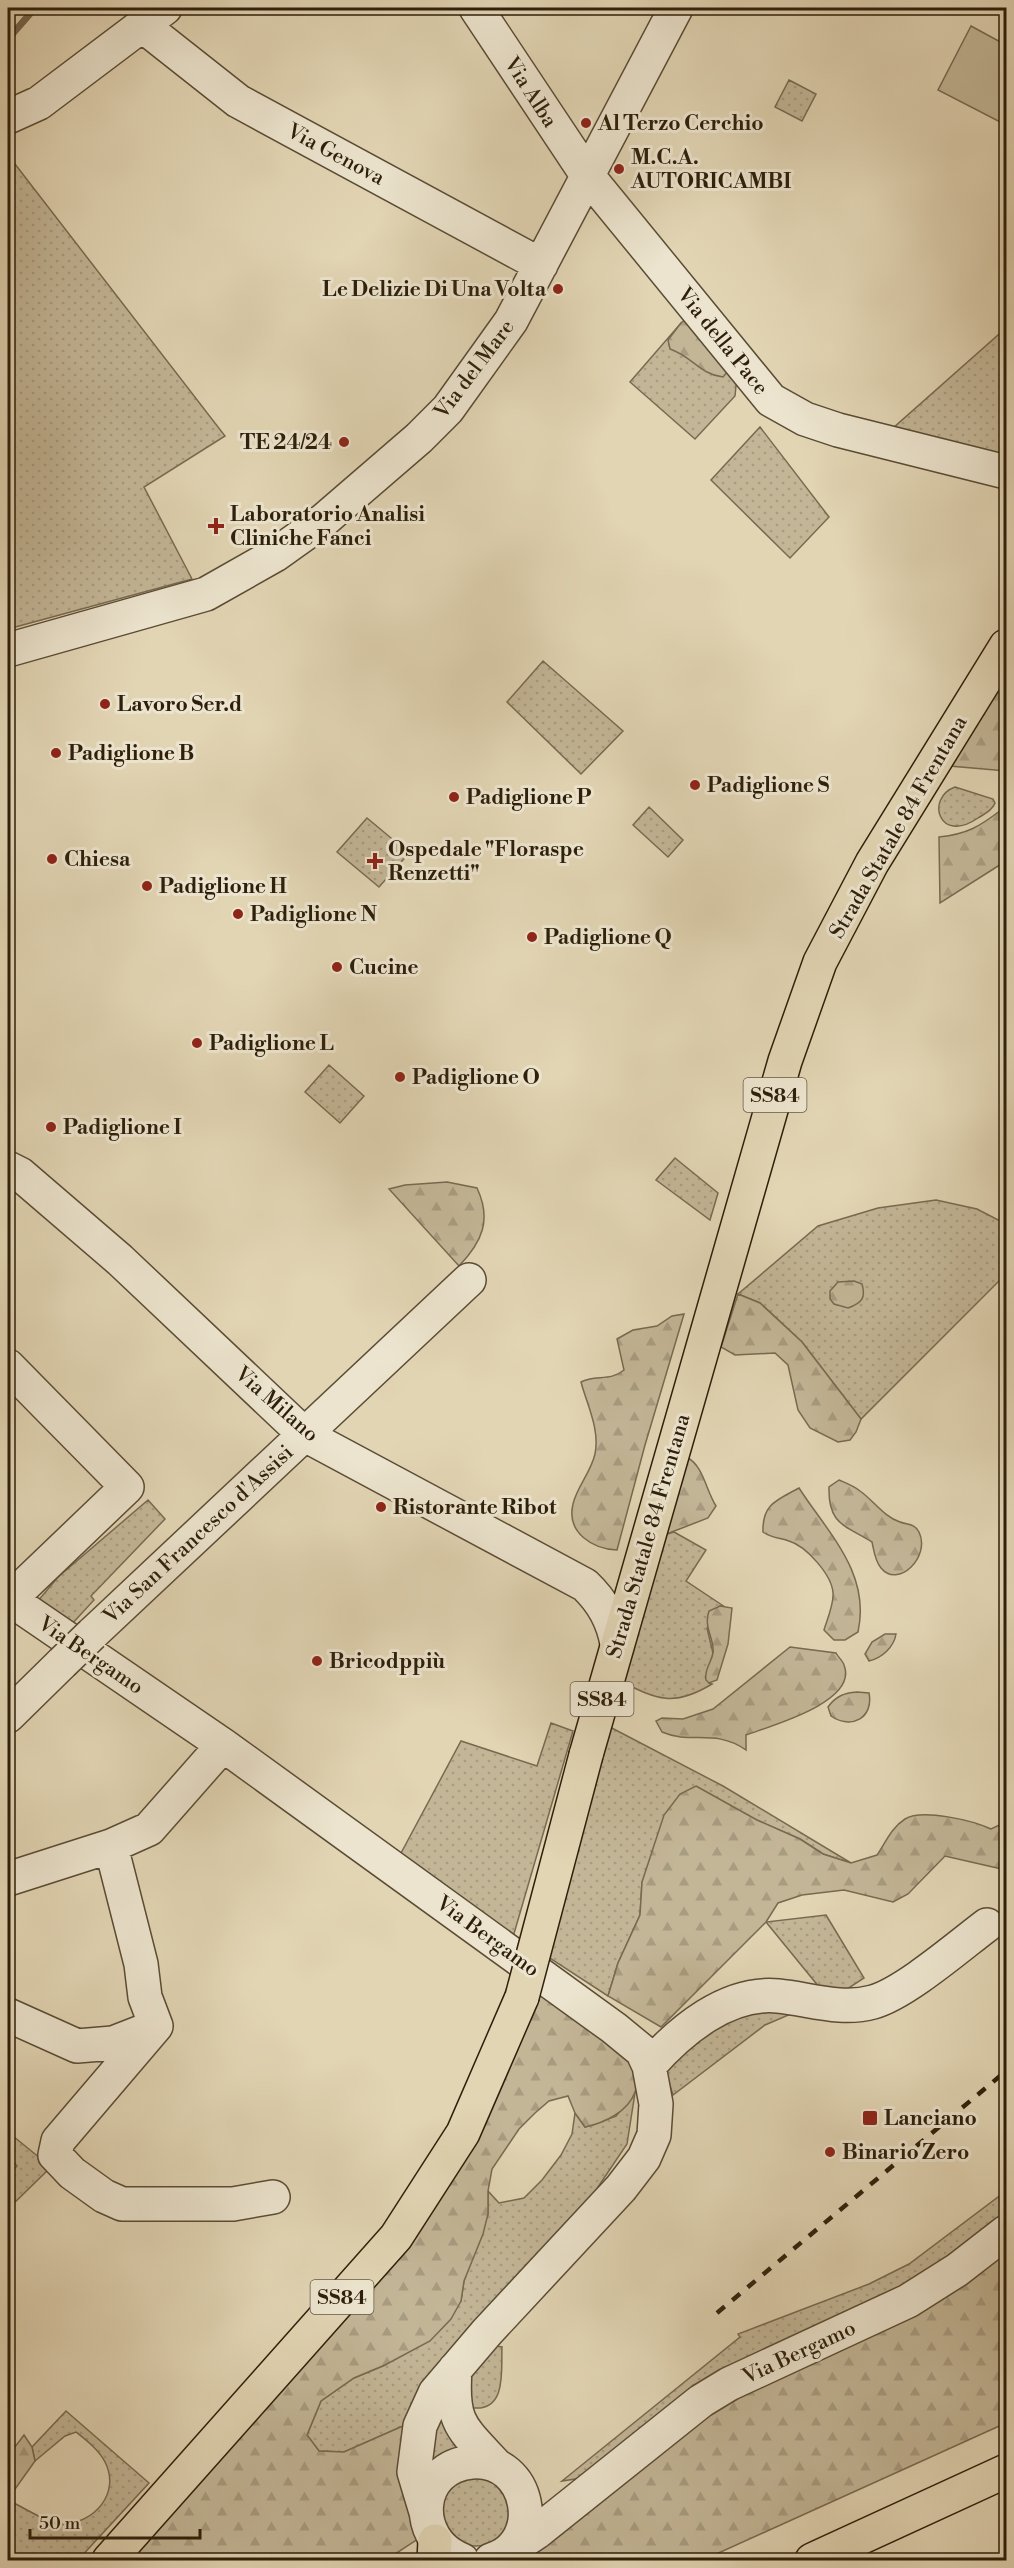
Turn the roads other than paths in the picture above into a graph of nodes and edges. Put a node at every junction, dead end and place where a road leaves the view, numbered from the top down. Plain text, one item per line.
1 (476, 8) edge
2 (676, 8) edge
3 (154, 17) edge
4 (39, 103) junction
5 (8, 117) edge
6 (8, 132) edge
7 (587, 175) junction
8 (541, 265) junction
9 (1006, 472) edge
10 (1006, 646) edge
11 (8, 650) edge
12 (8, 1168) edge
13 (470, 1280) dead end
14 (8, 1366) edge
15 (305, 1435) junction
16 (634, 1582) junction
17 (585, 1585) junction
18 (9, 1598) edge
19 (617, 1644) junction
20 (8, 1716) edge
21 (223, 1745) junction
22 (111, 1845) junction
23 (8, 1879) edge
24 (987, 1925) dead end
25 (8, 2015) edge
26 (156, 2026) junction
27 (650, 2066) junction
28 (273, 2197) dead end
29 (1006, 2232) edge
30 (455, 2368) junction
31 (497, 2466) junction
32 (1006, 2471) edge
33 (598, 2483) junction
34 (520, 2488) junction
35 (432, 2538) edge
36 (502, 2554) edge
37 (109, 2560) edge
38 (462, 2560) edge
39 (812, 2560) edge

1 - 7 street, Via Alba
2 - 7 street, Via del Mare
3 - 4 street
3 - 8 street, Via Genova
4 - 5 street
4 - 6 street
7 - 8 street, Via del Mare
7 - 9 street, Via della Pace
8 - 11 street, Via del Mare
10 - 16 main road, Strada Statale 84 Frentana / SS84
12 - 15 street, Via Milano
13 - 15 street, Via San Francesco d'Assisi
14 - 18 street
15 - 17 street, Via Milano
15 - 20 street, Via San Francesco d'Assisi, bridge
16 - 17 street, Via Milano
16 - 19 main road, Strada Statale 84 Frentana / SS84
17 - 19 street, Via Milano
18 - 21 street, Via Bergamo
19 - 37 main road, Strada Statale 84 Frentana / SS84, bridge
21 - 22 street
21 - 27 street, Via Bergamo
22 - 23 street
22 - 26 street
24 - 27 street
25 - 26 street
26 - 28 street
27 - 30 street, Via Bergamo
29 - 33 street, Via Bergamo
30 - 31 street
30 - 35 street, Via Bergamo
31 - 34 street
31 - 35 street
32 - 39 main road
33 - 34 street, Via Bergamo
33 - 36 street, Via Bergamo
34 - 36 street
35 - 38 street

